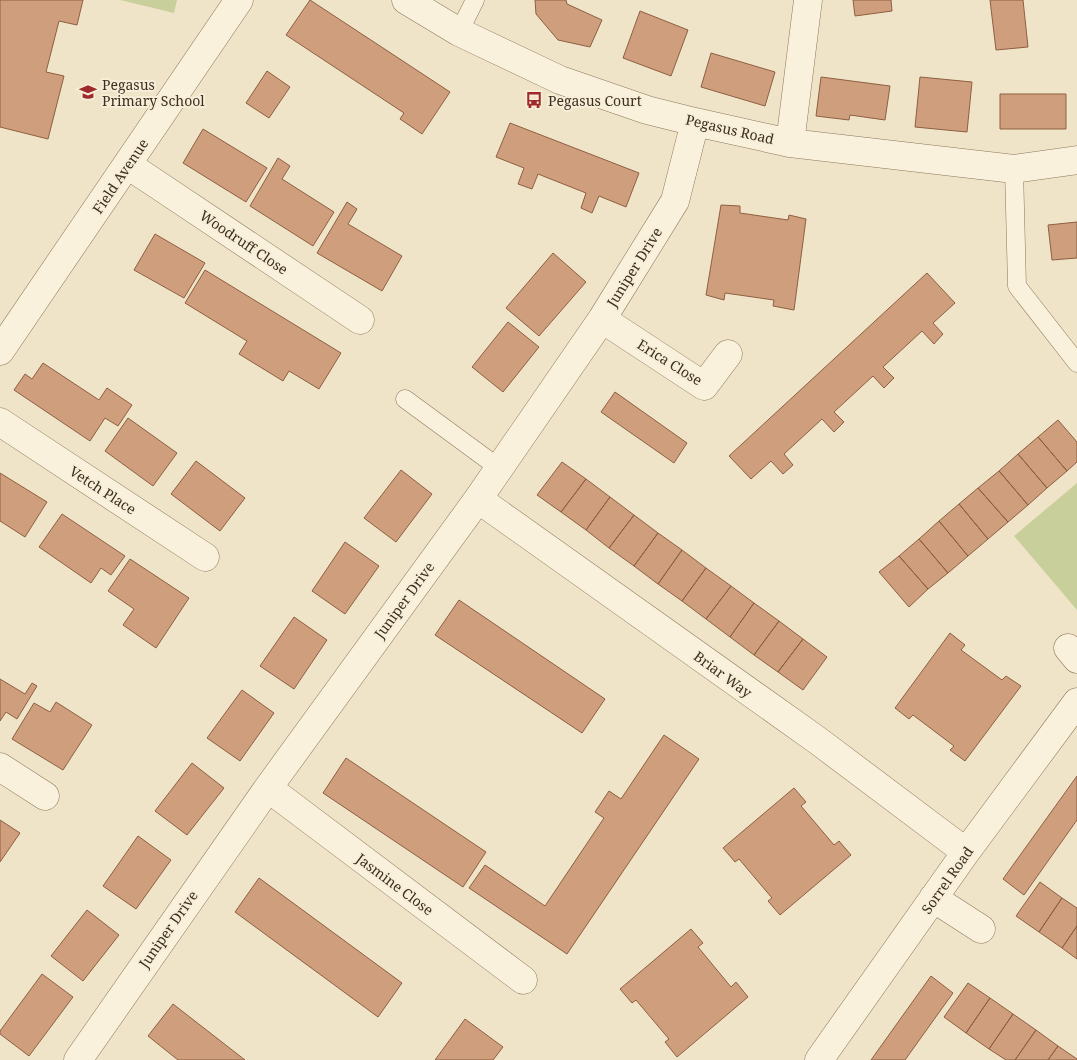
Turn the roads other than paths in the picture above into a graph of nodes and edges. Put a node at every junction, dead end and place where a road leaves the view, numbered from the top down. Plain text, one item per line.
1 (239, 0) edge
2 (406, 0) edge
3 (476, 0) edge
4 (808, 0) edge
5 (459, 32) junction
6 (695, 122) junction
7 (790, 143) junction
8 (1077, 160) edge
9 (128, 165) junction
10 (1014, 169) junction
11 (602, 319) junction
12 (360, 320) dead end
13 (2, 342) edge
14 (728, 354) dead end
15 (1077, 363) edge
16 (406, 399) dead end
17 (0, 422) edge
18 (499, 468) junction
19 (478, 499) junction
20 (205, 557) dead end
21 (1077, 702) edge
22 (0, 766) edge
23 (268, 788) junction
24 (46, 796) dead end
25 (966, 852) junction
26 (933, 898) junction
27 (981, 929) dead end
28 (523, 980) dead end
29 (78, 1060) edge
30 (819, 1060) edge

1 - 9 street, Field Avenue
2 - 5 street, Pegasus Road
3 - 5 lane
4 - 7 street
5 - 6 street, Pegasus Road
6 - 7 street, Pegasus Road
6 - 11 street, Juniper Drive
7 - 10 street, Pegasus Road
8 - 10 street, Pegasus Road
9 - 12 street, Woodruff Close
9 - 13 street, Field Avenue
10 - 15 lane
11 - 14 street, Erica Close
11 - 18 street, Juniper Drive
16 - 18 lane
17 - 20 street, Vetch Place
18 - 19 street, Juniper Drive
19 - 23 street, Juniper Drive
19 - 25 street, Briar Way
21 - 25 street, Sorrel Road
22 - 24 street
23 - 28 street, Jasmine Close
23 - 29 street, Juniper Drive
25 - 26 street, Sorrel Road
26 - 27 street
26 - 30 street, Sorrel Road

